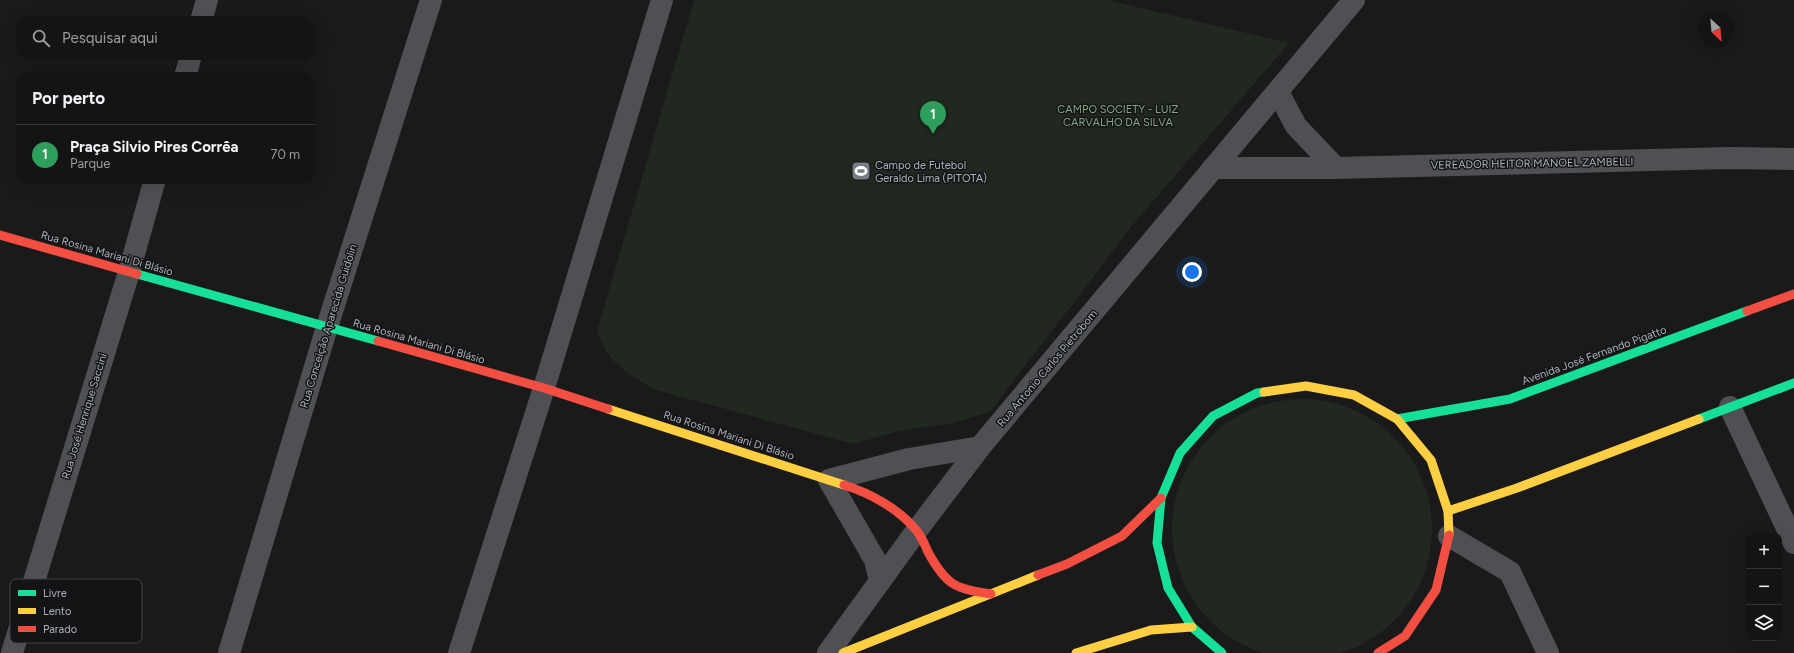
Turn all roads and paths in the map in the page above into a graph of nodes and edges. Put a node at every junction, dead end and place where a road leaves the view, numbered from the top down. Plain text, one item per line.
1 (207, 0) edge
2 (431, 0) edge
3 (662, 0) edge
4 (1354, 0) edge
5 (202, 16) edge
6 (190, 60) edge
7 (186, 72) edge
8 (1278, 92) junction
9 (1729, 158) junction
10 (1794, 159) edge
11 (1213, 168) junction
12 (1336, 168) junction
13 (1794, 176) edge
14 (154, 184) edge
15 (0, 235) edge
16 (129, 272) junction
17 (1794, 294) edge
18 (327, 327) junction
19 (1794, 383) edge
20 (544, 388) junction
21 (1730, 407) junction
22 (1397, 419) junction
23 (980, 447) junction
24 (829, 480) junction
25 (1161, 498) junction
26 (1448, 511) junction
27 (917, 530) junction
28 (1449, 536) junction
29 (1794, 543) edge
30 (35, 579) edge
31 (880, 581) junction
32 (991, 594) junction
33 (1192, 627) junction
34 (15, 643) edge
35 (12, 653) edge
36 (229, 653) edge
37 (459, 653) edge
38 (828, 653) edge
39 (843, 653) edge
40 (1076, 653) edge
41 (1222, 653) edge
42 (1378, 653) edge
43 (1548, 653) edge

1 - 5 street
2 - 18 street, Rua Conceição Aparecida Guidolin
3 - 20 street
4 - 8 street, Rua Antonio Carlos Pietrobom
6 - 7 street
8 - 11 street, Rua Antonio Carlos Pietrobom
8 - 12 street
9 - 10 street, VEREADOR HEITOR MANOEL ZAMBELLI
9 - 12 street, VEREADOR HEITOR MANOEL ZAMBELLI
9 - 13 street, VEREADOR HEITOR MANOEL ZAMBELLI
11 - 12 street, VEREADOR HEITOR MANOEL ZAMBELLI
11 - 23 street, Rua Antonio Carlos Pietrobom
14 - 16 street, Rua José Henrique Saccini
15 - 16 street, Rua Rosina Mariani Di Blásio
16 - 18 street, Rua Rosina Mariani Di Blásio
16 - 30 street, Rua José Henrique Saccini
17 - 22 street, Avenida José Fernando Pigatto
18 - 20 street, Rua Rosina Mariani Di Blásio
18 - 36 street, Rua Conceição Aparecida Guidolin
19 - 21 street
20 - 24 street, Rua Rosina Mariani Di Blásio
20 - 37 street
21 - 26 street
21 - 29 street
22 - 25 street
22 - 26 street
23 - 24 street
23 - 27 street, Rua Antonio Carlos Pietrobom
24 - 27 street, Rua Rosina Mariani Di Blásio
24 - 31 street
25 - 32 street
25 - 33 street
26 - 28 street
27 - 31 street, Rua Antonio Carlos Pietrobom
27 - 32 street
28 - 42 street
28 - 43 street
31 - 38 street, Rua Antonio Carlos Pietrobom
32 - 39 street
33 - 40 street
33 - 41 street
34 - 35 street, Rua José Henrique Saccini

